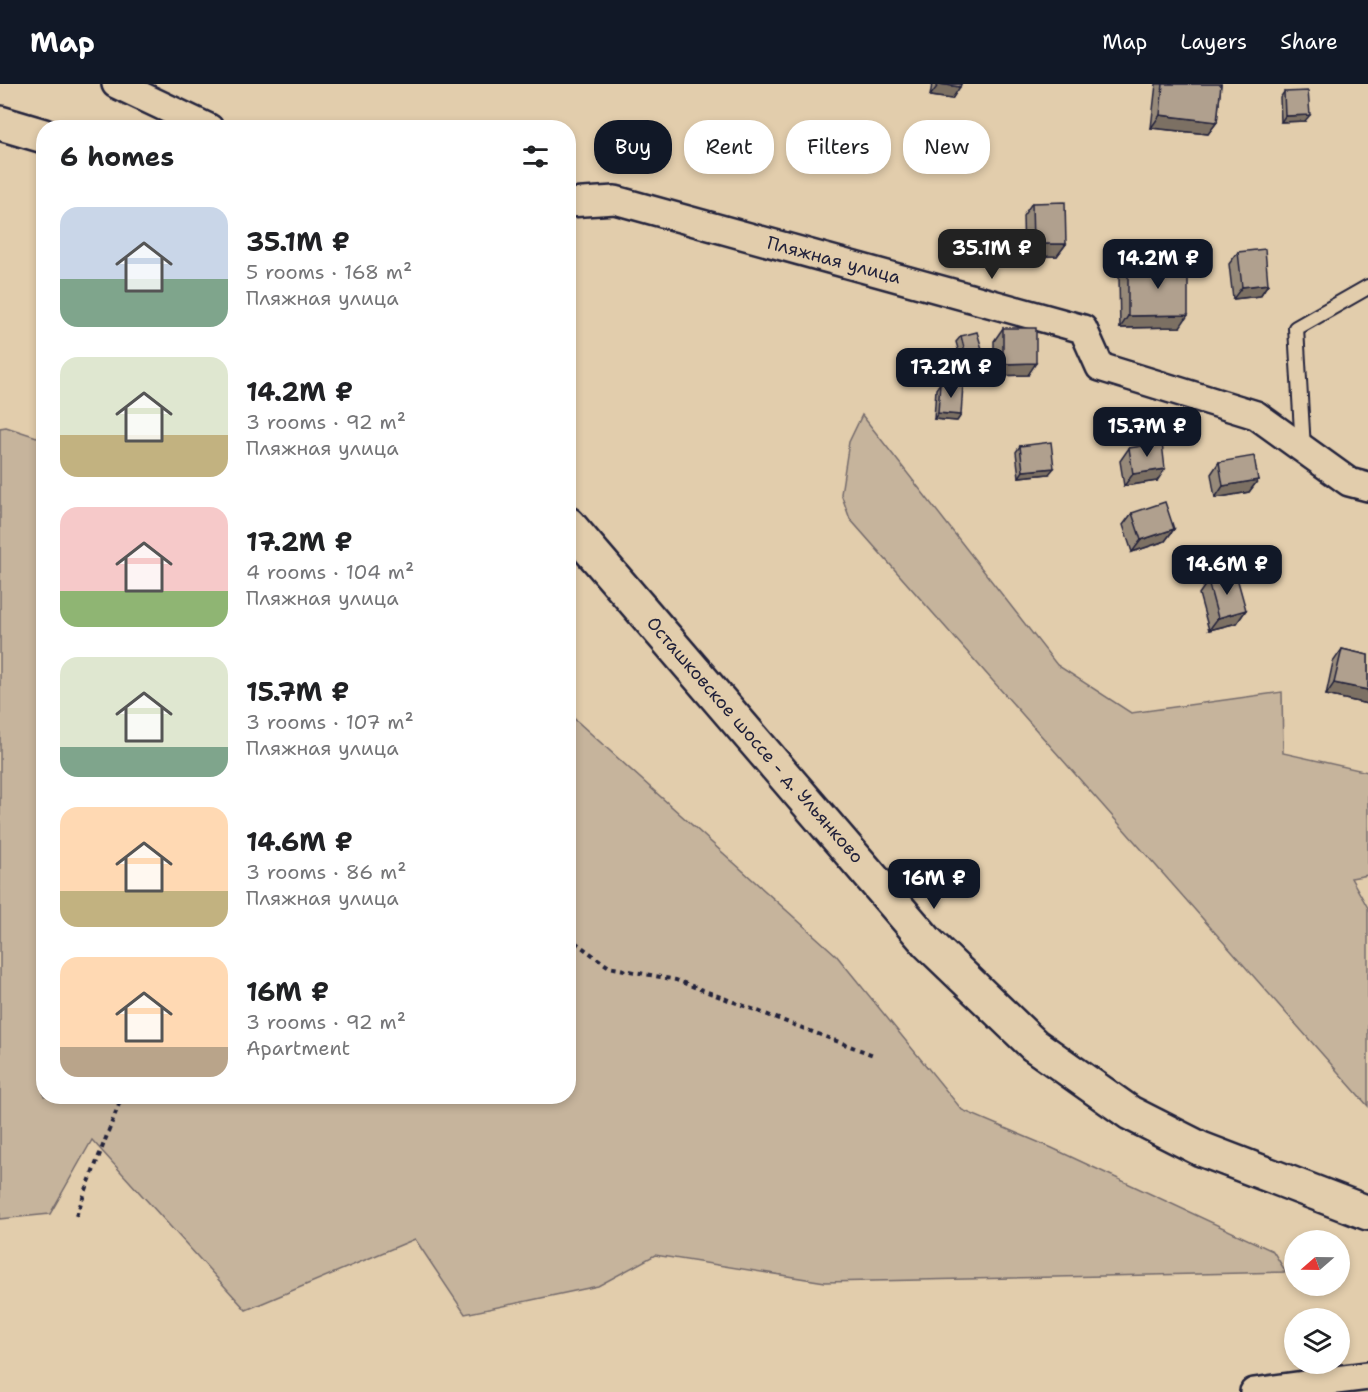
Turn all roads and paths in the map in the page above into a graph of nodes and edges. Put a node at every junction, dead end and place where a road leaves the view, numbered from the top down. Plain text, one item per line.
1 (116, 84) edge
2 (192, 120) edge
3 (0, 123) edge
4 (36, 134) edge
5 (576, 202) edge
6 (1368, 287) edge
7 (1303, 449) junction
8 (1368, 487) edge
9 (576, 533) edge
10 (576, 943) edge
11 (876, 1056) dead end
12 (119, 1104) edge
13 (1368, 1213) edge
14 (76, 1216) dead end
15 (1368, 1376) edge
16 (1254, 1392) edge

1 - 2 street
3 - 4 street
5 - 7 street, Пляжная улица
6 - 7 lane
7 - 8 street, Пляжная улица
9 - 13 street, Осташковское шоссе - д. Ульянково
10 - 11 path
12 - 14 path
15 - 16 street

